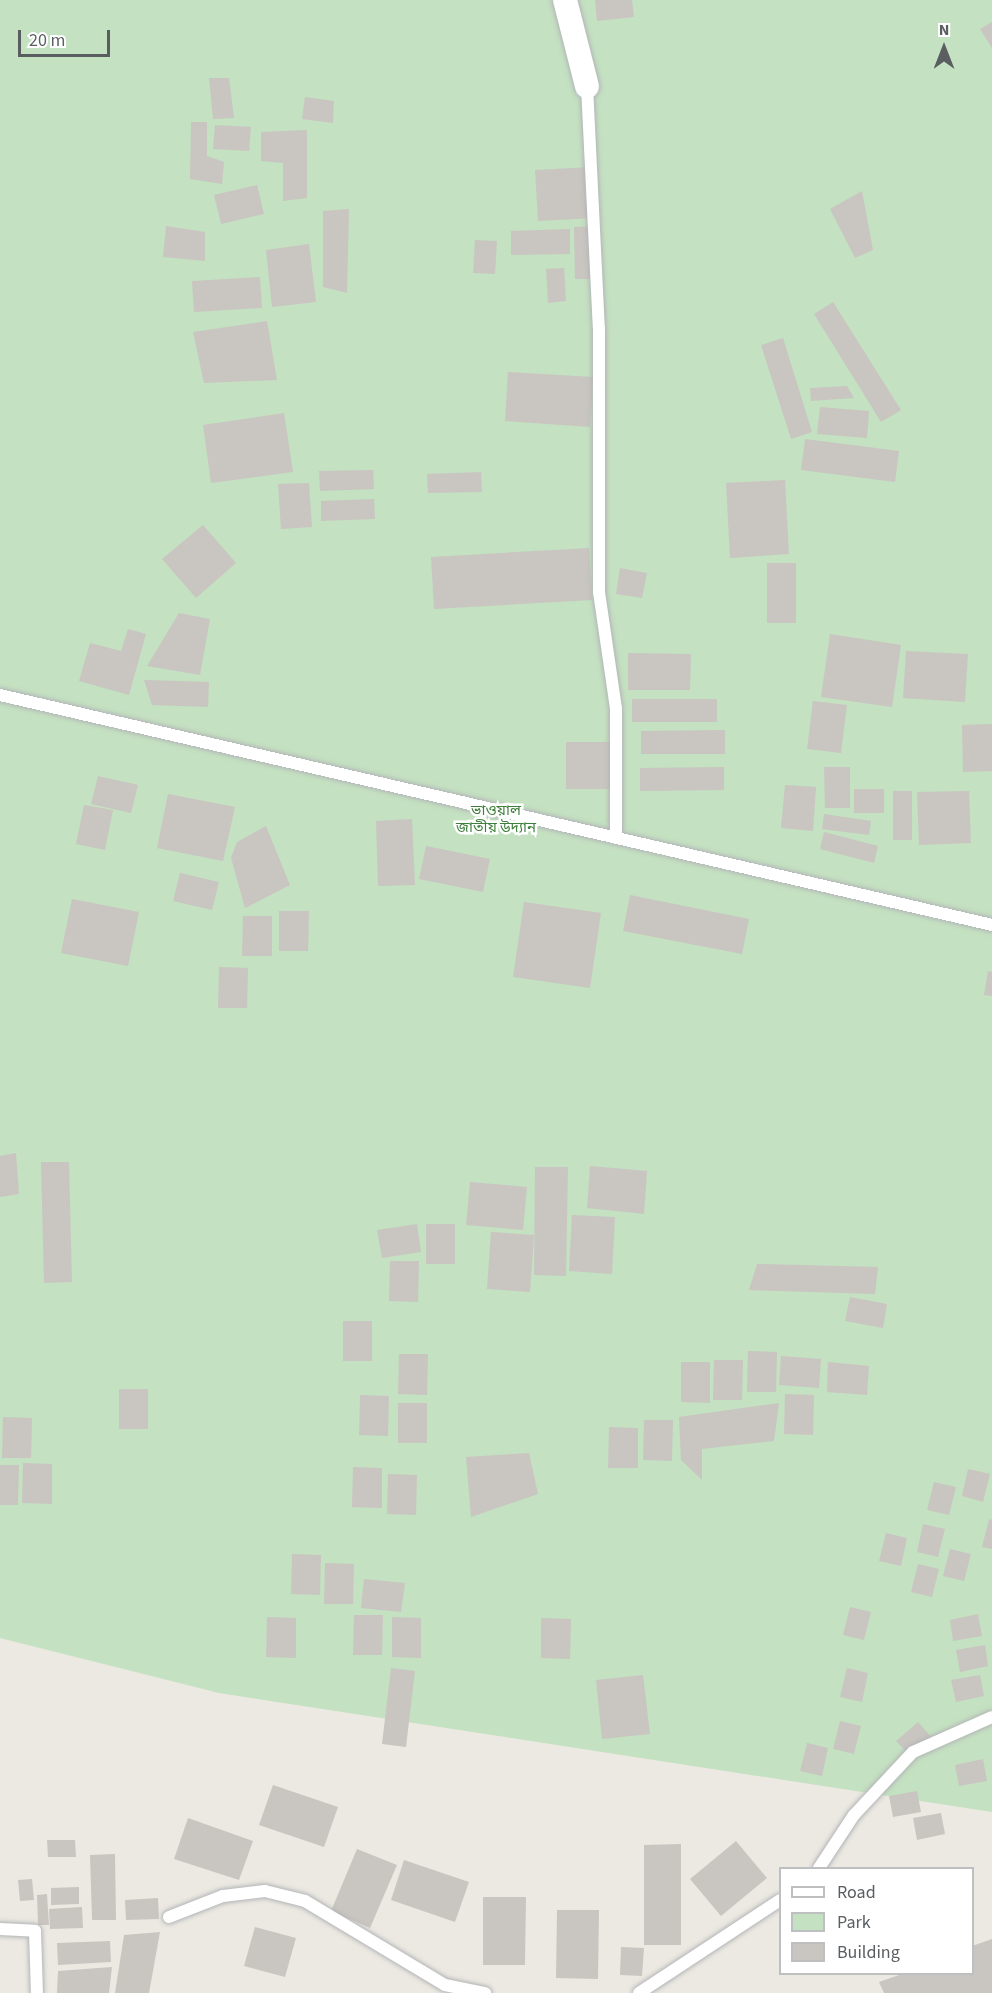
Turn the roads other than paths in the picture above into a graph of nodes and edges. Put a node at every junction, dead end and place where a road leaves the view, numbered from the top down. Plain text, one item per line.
1 (565, 0) edge
2 (587, 86) joint
3 (0, 695) edge
4 (616, 838) junction
5 (992, 925) edge
6 (992, 1717) edge
7 (820, 1867) edge
8 (779, 1901) edge
9 (169, 1917) dead end
10 (0, 1929) edge
11 (37, 1993) edge
12 (485, 1993) edge
13 (639, 1993) edge

1 - 2 street
2 - 4 lane
3 - 4 lane
4 - 5 lane
6 - 7 lane
8 - 13 lane
9 - 12 lane
10 - 11 lane

